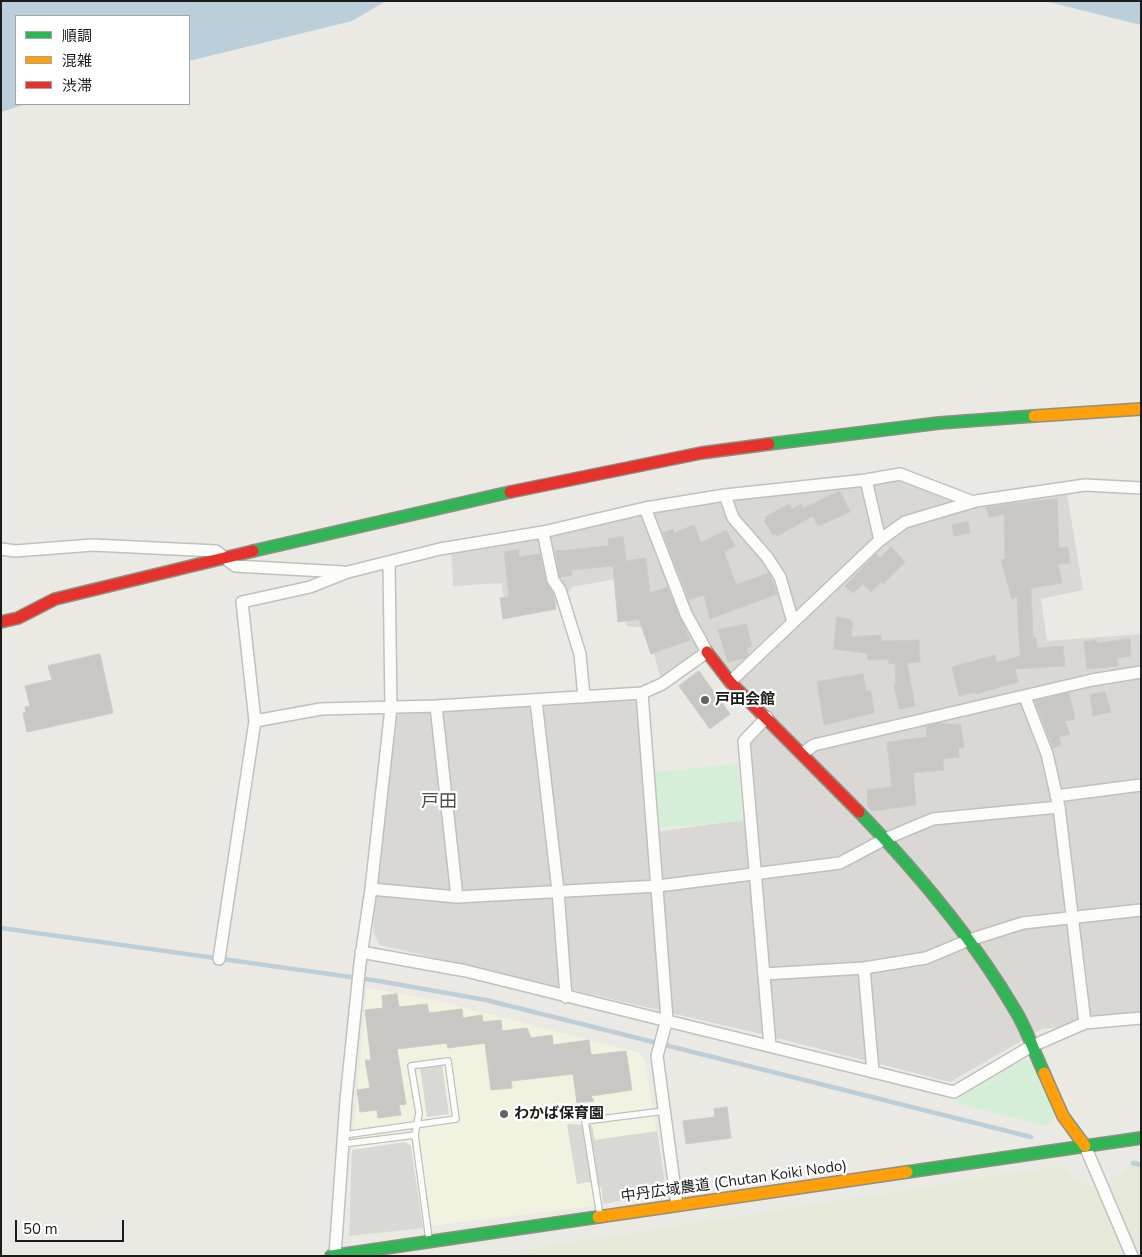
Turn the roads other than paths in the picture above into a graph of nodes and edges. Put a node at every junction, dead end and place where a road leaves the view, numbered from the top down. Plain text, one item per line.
1 (1141, 409) edge
2 (866, 480) junction
3 (1141, 488) edge
4 (725, 495) junction
5 (973, 502) junction
6 (645, 508) junction
7 (543, 532) junction
8 (880, 540) junction
9 (1, 549) edge
10 (223, 558) junction
11 (389, 562) junction
12 (348, 572) junction
13 (1, 622) edge
14 (793, 622) junction
15 (707, 652) junction
16 (1141, 672) edge
17 (730, 682) junction
18 (642, 693) junction
19 (584, 697) junction
20 (1025, 697) junction
21 (536, 701) junction
22 (436, 706) junction
23 (391, 708) junction
24 (768, 717) junction
25 (255, 721) junction
26 (803, 754) junction
27 (1141, 785) edge
28 (1057, 801) junction
29 (885, 839) junction
30 (755, 874) junction
31 (658, 886) junction
32 (371, 889) junction
33 (558, 891) junction
34 (457, 897) junction
35 (1141, 910) edge
36 (1073, 916) junction
37 (969, 940) junction
38 (219, 958) dead end
39 (361, 958) junction
40 (864, 968) junction
41 (764, 974) junction
42 (566, 997) junction
43 (1141, 1018) edge
44 (1085, 1023) junction
45 (665, 1024) junction
46 (770, 1046) junction
47 (1030, 1047) junction
48 (873, 1072) junction
49 (664, 1111) junction
50 (416, 1124) junction
51 (415, 1134) junction
52 (1141, 1138) edge
53 (343, 1139) junction
54 (1085, 1146) junction
55 (677, 1205) junction
56 (600, 1216) junction
57 (430, 1241) junction
58 (335, 1255) edge
59 (330, 1256) edge
60 (1132, 1256) edge

1 - 10 street
2 - 4 street
2 - 5 street
2 - 8 street
3 - 5 street
4 - 6 street
4 - 14 street
5 - 8 street
6 - 7 street
6 - 15 street
7 - 11 street
7 - 19 street
8 - 14 street
9 - 10 street
10 - 12 street
10 - 13 street
11 - 12 street
11 - 23 street
12 - 25 street
14 - 17 street
15 - 17 street
15 - 18 street
16 - 20 street
17 - 24 street
18 - 19 street
18 - 31 street
19 - 21 street
20 - 26 street
20 - 28 street
21 - 22 street
21 - 33 street
22 - 23 street
22 - 34 street
23 - 25 street
23 - 32 street
24 - 26 street
24 - 30 street
25 - 38 street
26 - 29 street
27 - 28 street
28 - 29 street
28 - 36 street
29 - 30 street
29 - 37 street
30 - 31 street
30 - 41 street
31 - 33 street
31 - 45 street
32 - 34 street
32 - 39 street
33 - 34 street
33 - 42 street
35 - 36 street
36 - 37 street
36 - 44 street
37 - 40 street
37 - 47 street
39 - 42 street
39 - 53 street
40 - 41 street
40 - 48 street
41 - 46 street
42 - 45 street
43 - 44 street
44 - 47 street
45 - 46 street
45 - 49 street
46 - 48 street
47 - 48 street
47 - 54 street
49 - 55 street
49 - 56 lane
50 - 50 lane
50 - 51 lane
50 - 53 lane
51 - 53 lane
51 - 57 lane
52 - 54 street, 中丹広域農道 (Chutan Koiki Nodo)
53 - 58 street
54 - 55 street, 中丹広域農道 (Chutan Koiki Nodo)
54 - 60 street
55 - 56 street, 中丹広域農道 (Chutan Koiki Nodo)
56 - 57 street, 中丹広域農道 (Chutan Koiki Nodo)
57 - 58 street, 中丹広域農道 (Chutan Koiki Nodo)
58 - 59 street, 中丹広域農道 (Chutan Koiki Nodo)

